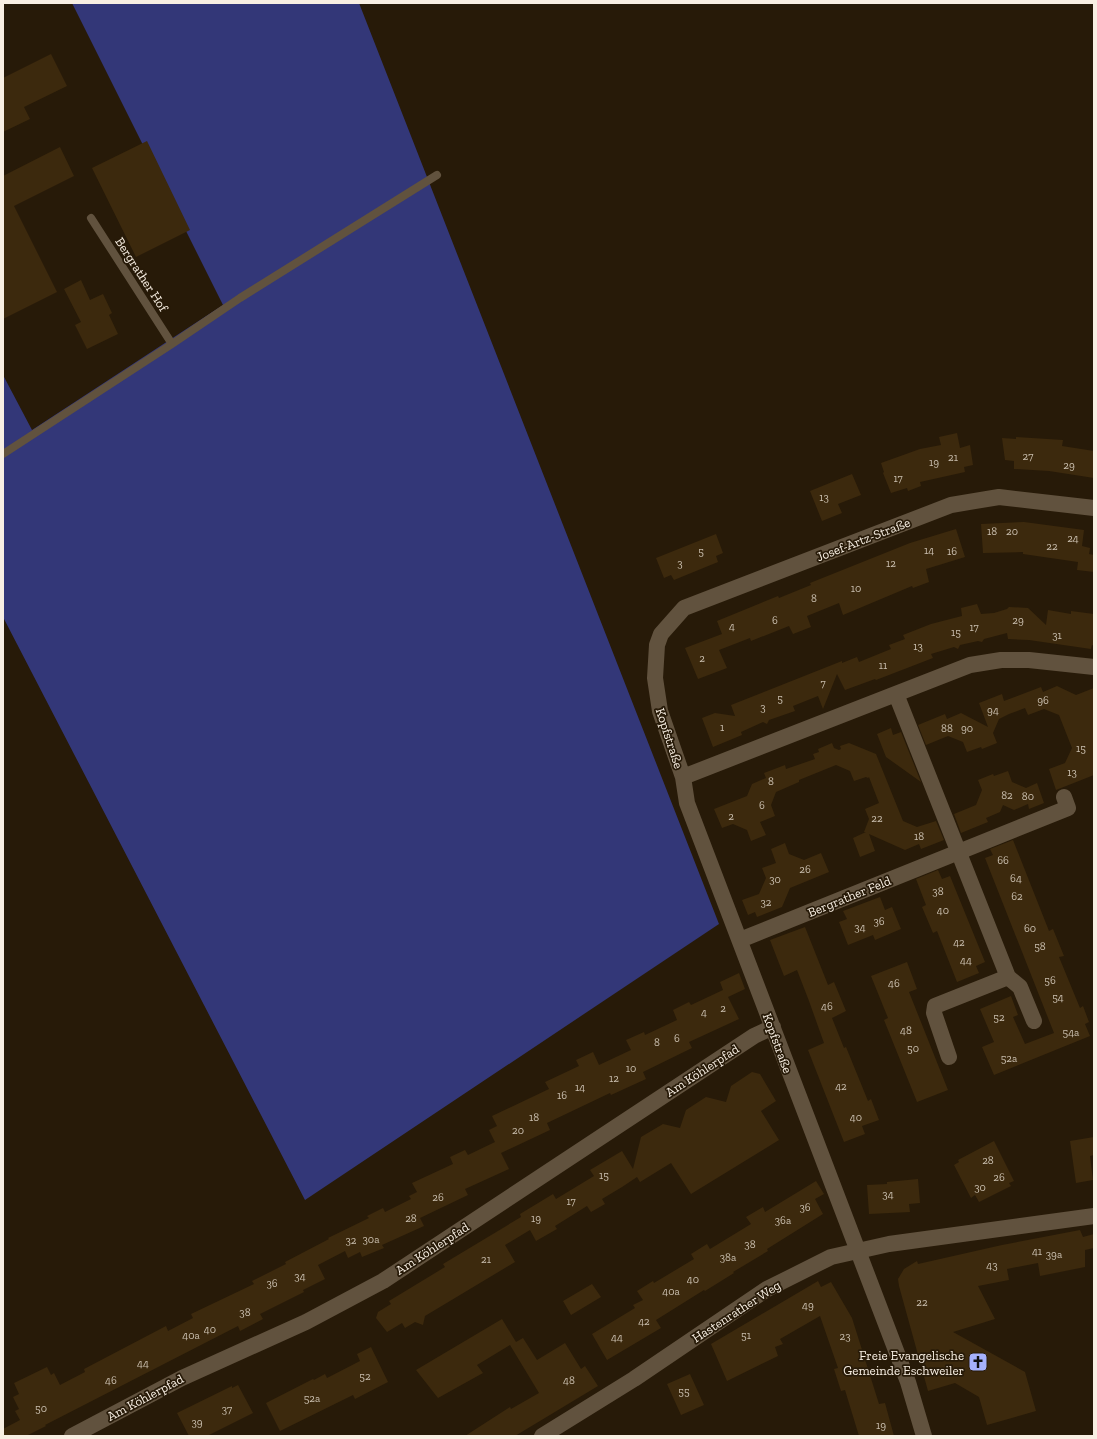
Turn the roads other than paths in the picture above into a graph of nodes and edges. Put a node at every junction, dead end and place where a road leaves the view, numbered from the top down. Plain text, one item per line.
1 (437, 175) dead end
2 (91, 218) dead end
3 (172, 344) junction
4 (3, 454) edge
5 (1094, 508) edge
6 (657, 645) joint
7 (1094, 667) edge
8 (896, 694) junction
9 (683, 777) junction
10 (1064, 797) dead end
11 (959, 853) junction
12 (740, 940) junction
13 (1008, 977) junction
14 (1034, 1021) dead end
15 (773, 1027) junction
16 (949, 1057) dead end
17 (1094, 1216) edge
18 (858, 1250) junction
19 (72, 1436) edge
20 (542, 1436) edge
21 (924, 1436) edge

1 - 3 lane
2 - 3 lane, Bergrather Hof
3 - 4 lane
5 - 6 street, Josef-Artz-Straße
6 - 9 street, Kopfstraße
7 - 8 street
8 - 9 street
8 - 11 street
9 - 12 street, Kopfstraße
10 - 11 street, Bergrather Feld
11 - 12 street, Bergrather Feld
11 - 13 street
12 - 15 street, Kopfstraße
13 - 14 street
13 - 16 street
15 - 18 street, Kopfstraße
15 - 19 street, Am Köhlerpfad
17 - 18 street, Hastenrather Weg
18 - 20 street, Hastenrather Weg
18 - 21 street, Kopfstraße

